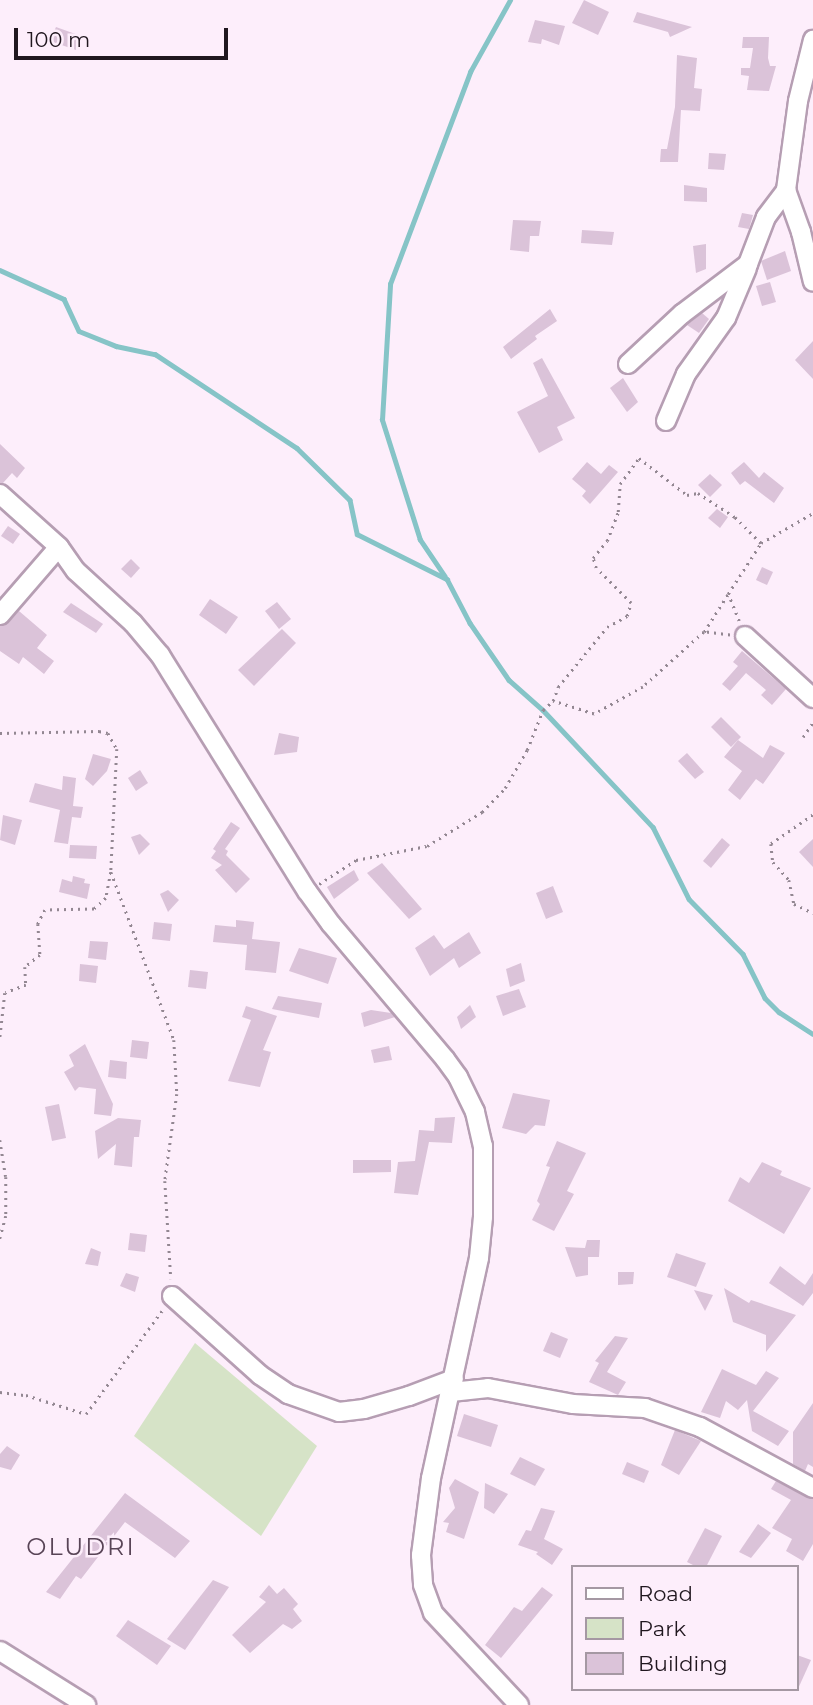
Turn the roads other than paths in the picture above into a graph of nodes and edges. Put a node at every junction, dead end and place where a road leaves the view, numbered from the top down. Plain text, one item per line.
1 (813, 40) edge
2 (786, 190) junction
3 (748, 264) junction
4 (813, 282) edge
5 (628, 364) dead end
6 (666, 421) dead end
7 (0, 494) edge
8 (59, 547) junction
9 (0, 615) edge
10 (746, 636) road end
11 (813, 698) edge
12 (172, 1296) road end
13 (452, 1386) junction
14 (813, 1488) edge
15 (0, 1651) edge
16 (86, 1705) edge
17 (519, 1705) edge

1 - 2 street
2 - 3 street
2 - 4 street
3 - 5 street
3 - 6 street
7 - 8 street
8 - 9 street
8 - 13 street
10 - 11 street
12 - 13 street
13 - 14 street
13 - 17 street
15 - 16 street

